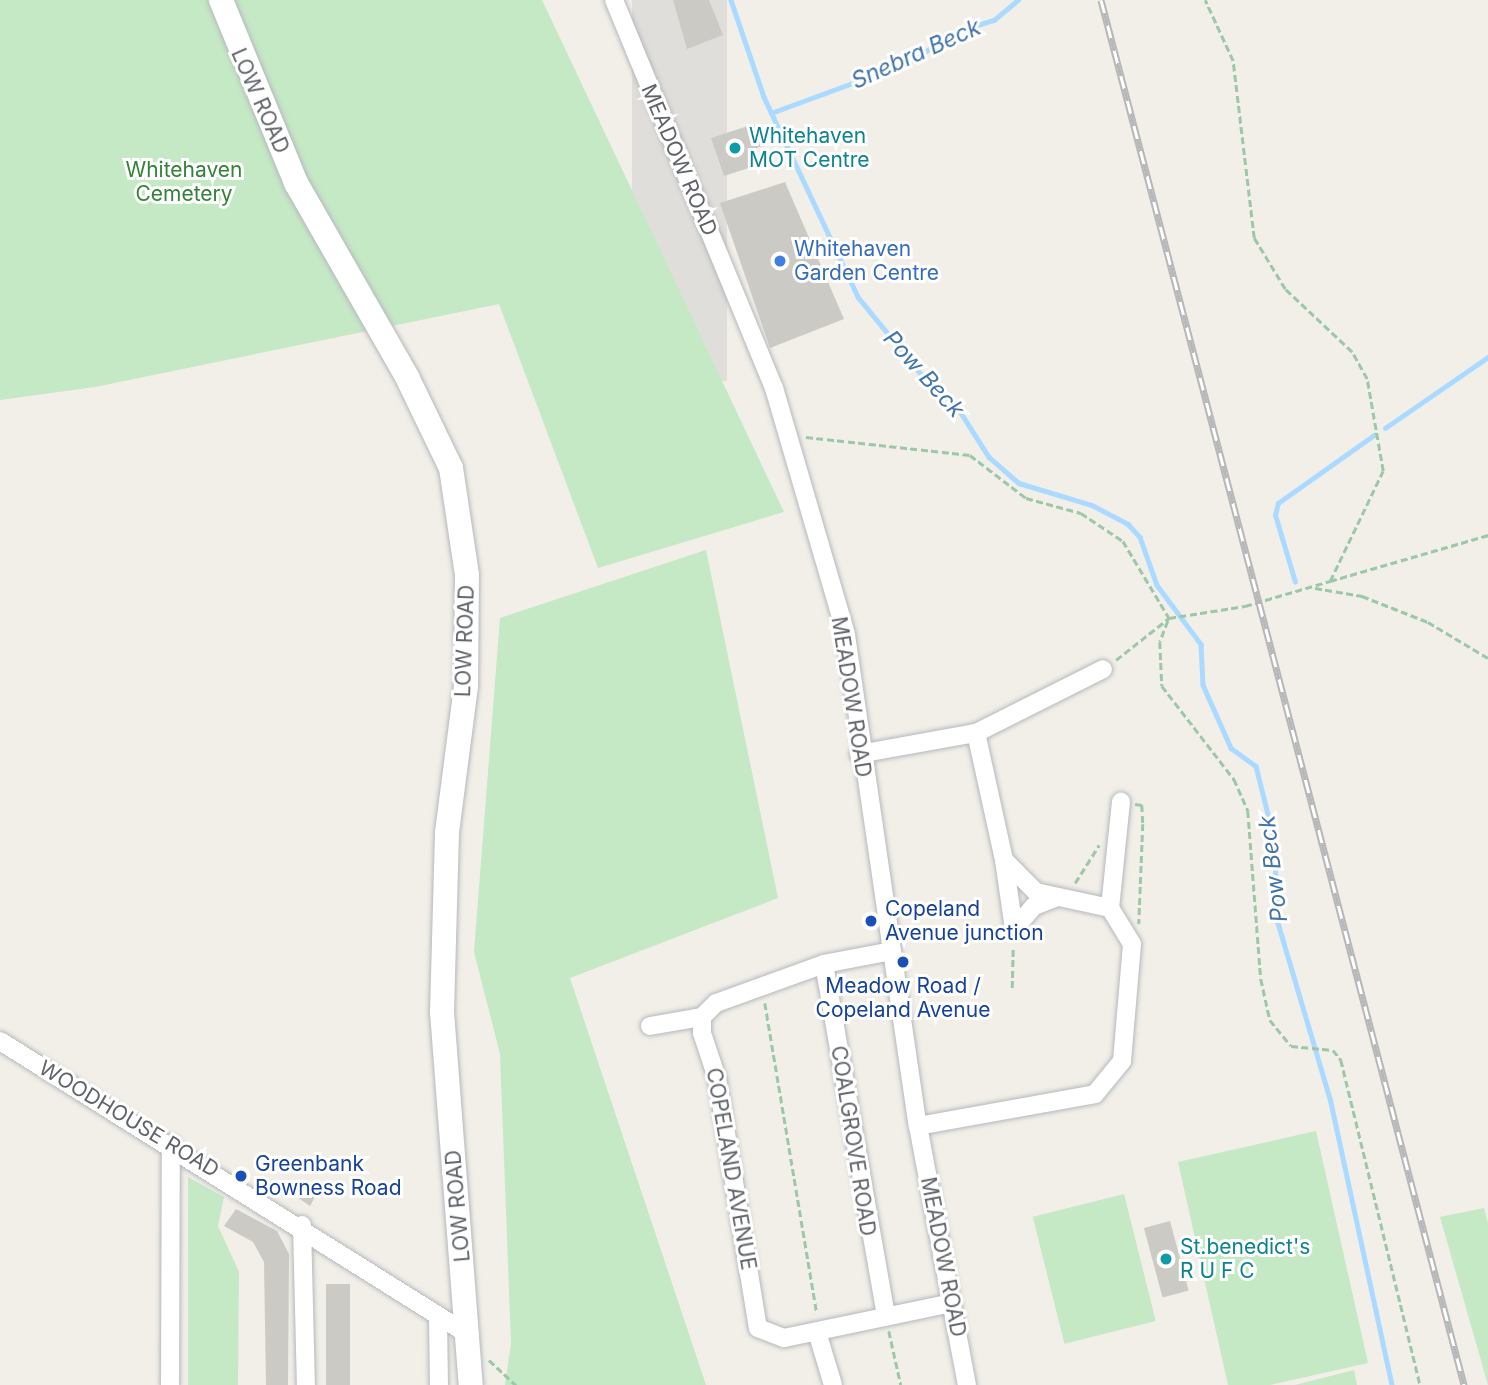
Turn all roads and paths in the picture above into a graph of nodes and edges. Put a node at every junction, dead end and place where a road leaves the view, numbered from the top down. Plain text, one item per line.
1 (221, 0) edge
2 (614, 0) edge
3 (1205, 0) edge
4 (789, 441) junction
5 (1488, 535) edge
6 (1330, 581) junction
7 (1315, 588) junction
8 (1169, 618) junction
9 (1488, 658) edge
10 (1103, 669) joint
11 (976, 733) junction
12 (859, 754) junction
13 (1121, 802) joint
14 (1100, 838) dead end
15 (1004, 860) junction
16 (1060, 898) junction
17 (1110, 908) junction
18 (1014, 929) junction
19 (1131, 949) junction
20 (892, 951) junction
21 (824, 964) junction
22 (763, 986) junction
23 (1012, 988) dead end
24 (702, 1017) junction
25 (650, 1026) dead end
26 (0, 1041) edge
27 (918, 1126) junction
28 (172, 1144) junction
29 (302, 1225) junction
30 (951, 1303) junction
31 (438, 1316) junction
32 (886, 1316) junction
33 (819, 1331) junction
34 (470, 1346) junction
35 (170, 1385) edge
36 (306, 1385) edge
37 (439, 1385) edge
38 (471, 1385) edge
39 (516, 1385) edge
40 (832, 1385) edge
41 (901, 1385) edge
42 (967, 1385) edge
43 (1420, 1385) edge

1 - 34 main road, LOW ROAD
2 - 4 street, MEADOW ROAD
3 - 6 path
4 - 8 path
4 - 12 street, MEADOW ROAD
5 - 6 path
6 - 7 path
7 - 8 path
7 - 9 path
8 - 10 path
8 - 43 path
10 - 11 street
11 - 12 street
11 - 15 street
12 - 20 street, MEADOW ROAD
13 - 17 street
13 - 19 path
14 - 16 path
15 - 16 street
15 - 18 street
16 - 17 street
16 - 18 street
17 - 19 street
18 - 23 path
19 - 27 street
20 - 21 street
20 - 27 street, MEADOW ROAD
21 - 22 street
21 - 32 street, COALGROVE ROAD
22 - 24 street
22 - 33 path
24 - 25 street
24 - 33 street, COPELAND AVENUE
26 - 28 street, WOODHOUSE ROAD
27 - 30 street, MEADOW ROAD
28 - 29 street, WOODHOUSE ROAD
28 - 35 street
29 - 31 street, WOODHOUSE ROAD
29 - 36 street
30 - 32 street, COPELAND AVENUE
30 - 42 street, MEADOW ROAD
31 - 34 street, WOODHOUSE ROAD
31 - 37 street
32 - 33 street, COPELAND AVENUE
32 - 41 path
33 - 40 street
34 - 38 main road, LOW ROAD
34 - 39 path

